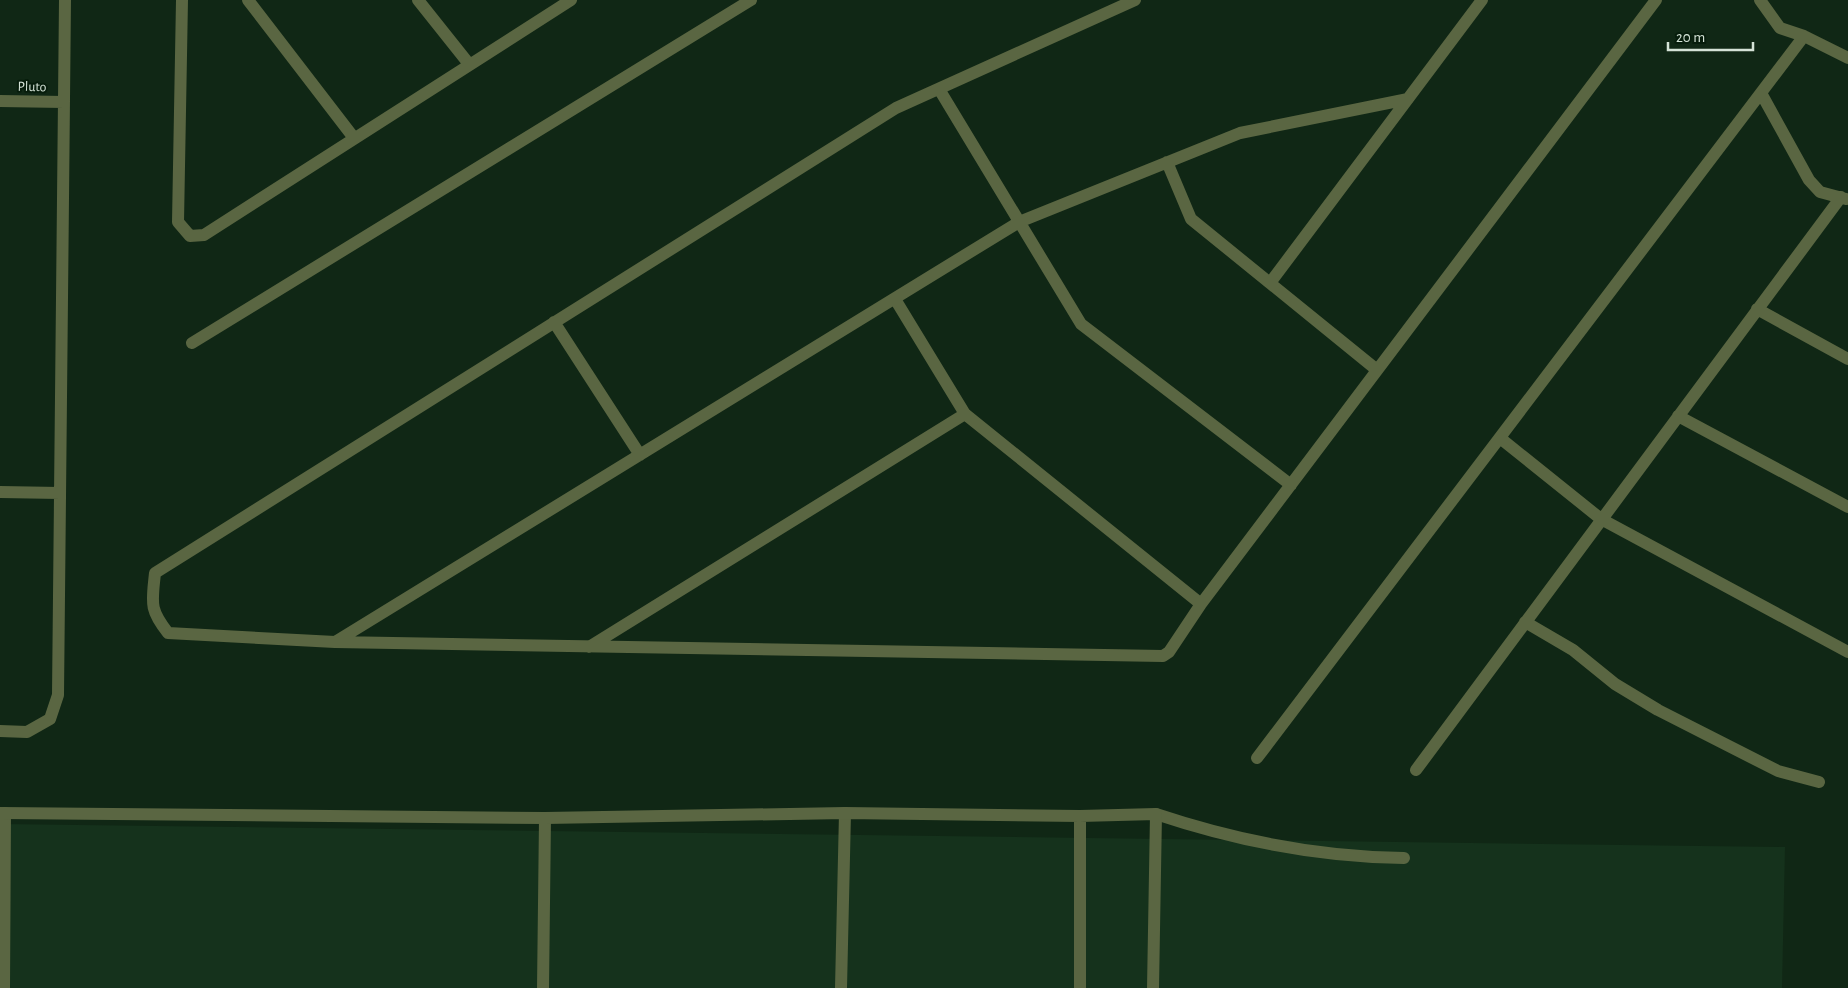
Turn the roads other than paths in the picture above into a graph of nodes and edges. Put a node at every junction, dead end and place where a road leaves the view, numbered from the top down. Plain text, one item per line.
1 (65, 0) edge
2 (182, 0) edge
3 (248, 0) edge
4 (418, 0) edge
5 (570, 0) edge
6 (751, 0) edge
7 (1135, 0) edge
8 (1482, 0) edge
9 (1656, 0) edge
10 (1760, 0) edge
11 (1804, 36) junction
12 (1848, 58) edge
13 (469, 64) junction
14 (939, 89) junction
15 (1761, 93) junction
16 (1408, 99) junction
17 (0, 101) edge
18 (64, 102) junction
19 (354, 138) junction
20 (1167, 162) junction
21 (1844, 199) edge
22 (1019, 222) junction
23 (1270, 283) junction
24 (895, 299) junction
25 (1757, 309) junction
26 (554, 322) junction
27 (192, 343) dead end
28 (1848, 359) edge
29 (1377, 370) junction
30 (965, 414) junction
31 (1678, 416) junction
32 (1500, 438) junction
33 (640, 455) junction
34 (1291, 485) junction
35 (0, 492) edge
36 (60, 493) junction
37 (1848, 507) edge
38 (1601, 519) junction
39 (1201, 604) junction
40 (1525, 622) junction
41 (335, 642) junction
42 (589, 647) junction
43 (1848, 652) edge
44 (0, 731) edge
45 (1257, 758) dead end
46 (1416, 770) dead end
47 (1818, 782) dead end
48 (2, 813) edge
49 (845, 813) junction
50 (1156, 814) junction
51 (1080, 816) junction
52 (545, 818) junction
53 (1404, 858) dead end
54 (4, 988) edge
55 (542, 988) edge
56 (841, 988) edge
57 (1080, 988) edge
58 (1153, 988) edge

1 - 18 street
2 - 19 street
3 - 19 street
4 - 13 street
5 - 13 street
6 - 27 street
7 - 14 street
8 - 16 street
9 - 29 street
10 - 11 street
11 - 12 street
11 - 15 street
13 - 19 street
14 - 22 street
14 - 26 street
15 - 21 street
15 - 32 street
16 - 20 street
16 - 23 street
17 - 18 street, Pluto
18 - 36 street
20 - 22 street
20 - 23 street
21 - 25 street
22 - 24 street
22 - 34 street
23 - 29 street
24 - 30 street
24 - 33 street
25 - 28 street
25 - 31 street
26 - 33 street
26 - 41 street
29 - 34 street
30 - 39 street
30 - 42 street
31 - 37 street
31 - 38 street
32 - 38 street
32 - 45 street
33 - 41 street
34 - 39 street
35 - 36 street
36 - 44 street
38 - 40 street
38 - 43 street
39 - 42 street
40 - 46 street
40 - 47 street
41 - 42 street
48 - 52 street
48 - 54 street
49 - 51 street
49 - 52 street
49 - 56 street
50 - 51 street
50 - 53 street
50 - 58 street
51 - 57 street
52 - 55 street

